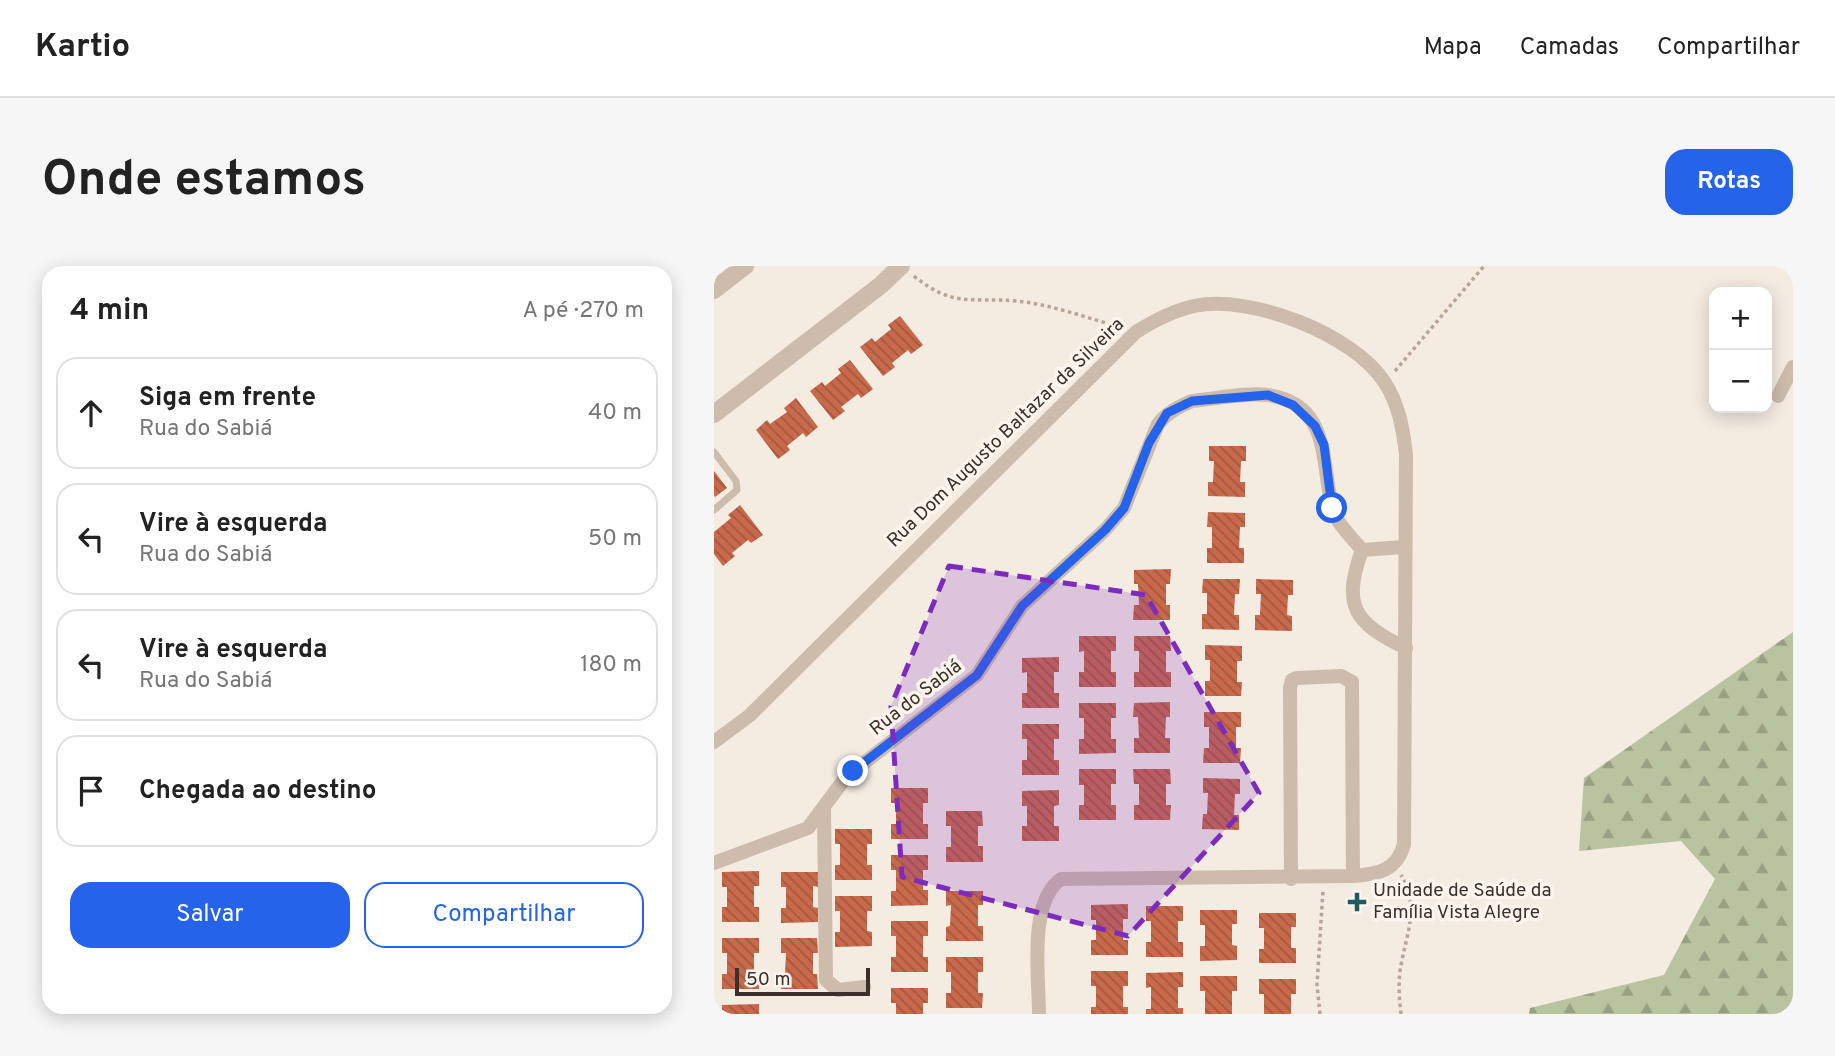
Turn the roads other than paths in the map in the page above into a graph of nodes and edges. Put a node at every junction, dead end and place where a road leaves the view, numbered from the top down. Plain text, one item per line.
1 (745, 266) edge
2 (906, 270) edge
3 (714, 290) edge
4 (1793, 367) edge
5 (1778, 396) dead end
6 (714, 414) edge
7 (714, 452) edge
8 (714, 510) edge
9 (1404, 547) junction
10 (1362, 550) junction
11 (1406, 648) junction
12 (714, 742) edge
13 (824, 810) junction
14 (714, 863) edge
15 (1353, 876) junction
16 (1291, 879) junction
17 (864, 987) dead end
18 (1039, 1014) edge

1 - 3 street
2 - 6 street
4 - 5 street
7 - 8 lane
9 - 10 street
9 - 11 street, Rua Dom Augusto Baltazar da Silveira
9 - 12 street, Rua Dom Augusto Baltazar da Silveira
10 - 11 street
10 - 13 street, Rua do Sabiá
11 - 15 street, Rua Dom Augusto Baltazar da Silveira
13 - 14 street, Rua do Sabiá
13 - 17 street
15 - 16 street
15 - 16 street
16 - 18 street

